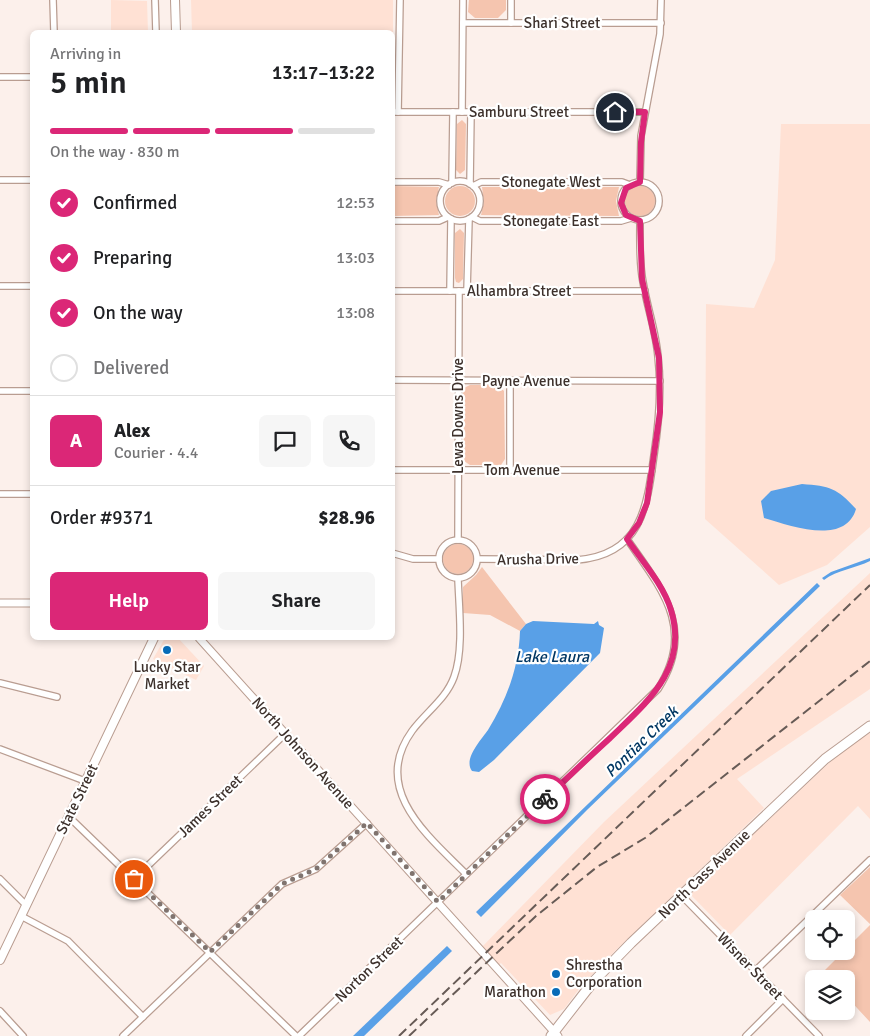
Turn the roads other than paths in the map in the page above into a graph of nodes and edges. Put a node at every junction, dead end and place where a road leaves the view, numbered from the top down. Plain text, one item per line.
1 (54, 0) edge
2 (155, 0) edge
3 (176, 0) edge
4 (400, 0) edge
5 (464, 0) edge
6 (511, 0) edge
7 (661, 0) edge
8 (463, 22) junction
9 (511, 23) junction
10 (661, 23) junction
11 (54, 30) edge
12 (156, 30) edge
13 (176, 30) edge
14 (0, 77) edge
15 (30, 77) edge
16 (395, 112) edge
17 (453, 112) junction
18 (462, 112) junction
19 (471, 112) junction
20 (645, 112) junction
21 (0, 180) edge
22 (30, 180) edge
23 (395, 182) edge
24 (640, 182) junction
25 (450, 184) junction
26 (471, 185) junction
27 (630, 185) junction
28 (450, 218) junction
29 (470, 218) junction
30 (631, 218) junction
31 (395, 221) edge
32 (640, 221) junction
33 (0, 286) edge
34 (30, 286) edge
35 (395, 291) edge
36 (450, 291) junction
37 (458, 291) junction
38 (467, 291) junction
39 (645, 291) junction
40 (395, 380) edge
41 (458, 380) junction
42 (510, 380) junction
43 (660, 381) junction
44 (0, 391) edge
45 (30, 391) edge
46 (395, 470) edge
47 (458, 470) junction
48 (510, 470) junction
49 (652, 470) junction
50 (0, 494) edge
51 (30, 494) edge
52 (627, 539) junction
53 (458, 540) junction
54 (395, 554) edge
55 (439, 559) junction
56 (478, 560) junction
57 (458, 579) junction
58 (0, 603) edge
59 (30, 603) edge
60 (153, 640) edge
61 (201, 640) edge
62 (0, 683) edge
63 (56, 697) dead end
64 (870, 726) edge
65 (286, 733) junction
66 (0, 748) edge
67 (85, 781) junction
68 (68, 816) junction
69 (367, 823) junction
70 (870, 860) edge
71 (466, 874) junction
72 (0, 878) edge
73 (134, 879) junction
74 (682, 896) junction
75 (438, 902) junction
76 (26, 905) junction
77 (21, 916) junction
78 (210, 952) junction
79 (0, 960) edge
80 (755, 971) junction
81 (783, 999) junction
82 (0, 1011) edge
83 (143, 1017) junction
84 (555, 1035) edge
85 (23, 1036) edge
86 (123, 1036) edge
87 (298, 1036) edge
88 (746, 1036) edge
89 (819, 1036) edge

1 - 11 street
2 - 12 street
3 - 13 main road
4 - 16 street
5 - 8 street
6 - 9 street
7 - 10 street
8 - 9 street, Shari Street
8 - 18 street
9 - 10 street, Shari Street
10 - 20 street
14 - 15 street
16 - 17 street, Samburu Street
17 - 18 street, Samburu Street
17 - 25 street
18 - 19 street, Samburu Street
19 - 20 street, Samburu Street
19 - 26 street
20 - 24 street
21 - 22 street
23 - 25 street
24 - 27 street
24 - 32 street
25 - 26 street
25 - 28 street
26 - 27 street, Stonegate West
26 - 29 street
27 - 30 street
28 - 29 street
28 - 31 street
28 - 36 street
29 - 30 street, Stonegate East
29 - 38 street
30 - 32 street
32 - 39 street, Arusha Drive
33 - 34 street
35 - 36 street, Alhambra Street
36 - 37 street, Alhambra Street
37 - 38 street, Alhambra Street
37 - 41 street, Lewa Downs Drive
38 - 39 street, Alhambra Street
39 - 43 street, Arusha Drive
40 - 41 street, Payne Avenue
41 - 42 street, Payne Avenue
41 - 47 street, Lewa Downs Drive
42 - 43 street, Payne Avenue
42 - 48 street
43 - 49 street, Arusha Drive
44 - 45 street
46 - 47 street, Tom Avenue
47 - 48 street, Tom Avenue
47 - 53 street, Lewa Downs Drive
48 - 49 street, Tom Avenue
49 - 52 street, Arusha Drive
50 - 51 street
52 - 56 street, Arusha Drive
52 - 71 street, Norton Street
53 - 55 street
53 - 56 street
54 - 55 street
55 - 57 street
56 - 57 street
57 - 71 street
58 - 59 street
60 - 67 main road, State Street
61 - 65 street, North Johnson Avenue
62 - 63 street
64 - 74 main road, North Cass Avenue
65 - 69 street, North Johnson Avenue
65 - 73 street, James Street
66 - 67 street
67 - 68 main road, State Street
68 - 73 street
68 - 76 main road, State Street
69 - 75 street, North Johnson Avenue
69 - 78 street
70 - 80 street
71 - 75 street, Norton Street
72 - 76 street
73 - 78 street
74 - 80 street, Wisner Street
74 - 84 main road, North Cass Avenue
75 - 84 street, North Johnson Avenue
75 - 87 street, Norton Street
76 - 77 main road, State Street
77 - 79 main road, State Street
77 - 83 street
78 - 83 street
78 - 87 street
80 - 81 street, Wisner Street
81 - 88 street
81 - 89 street, Wisner Street
82 - 85 street
83 - 86 street

